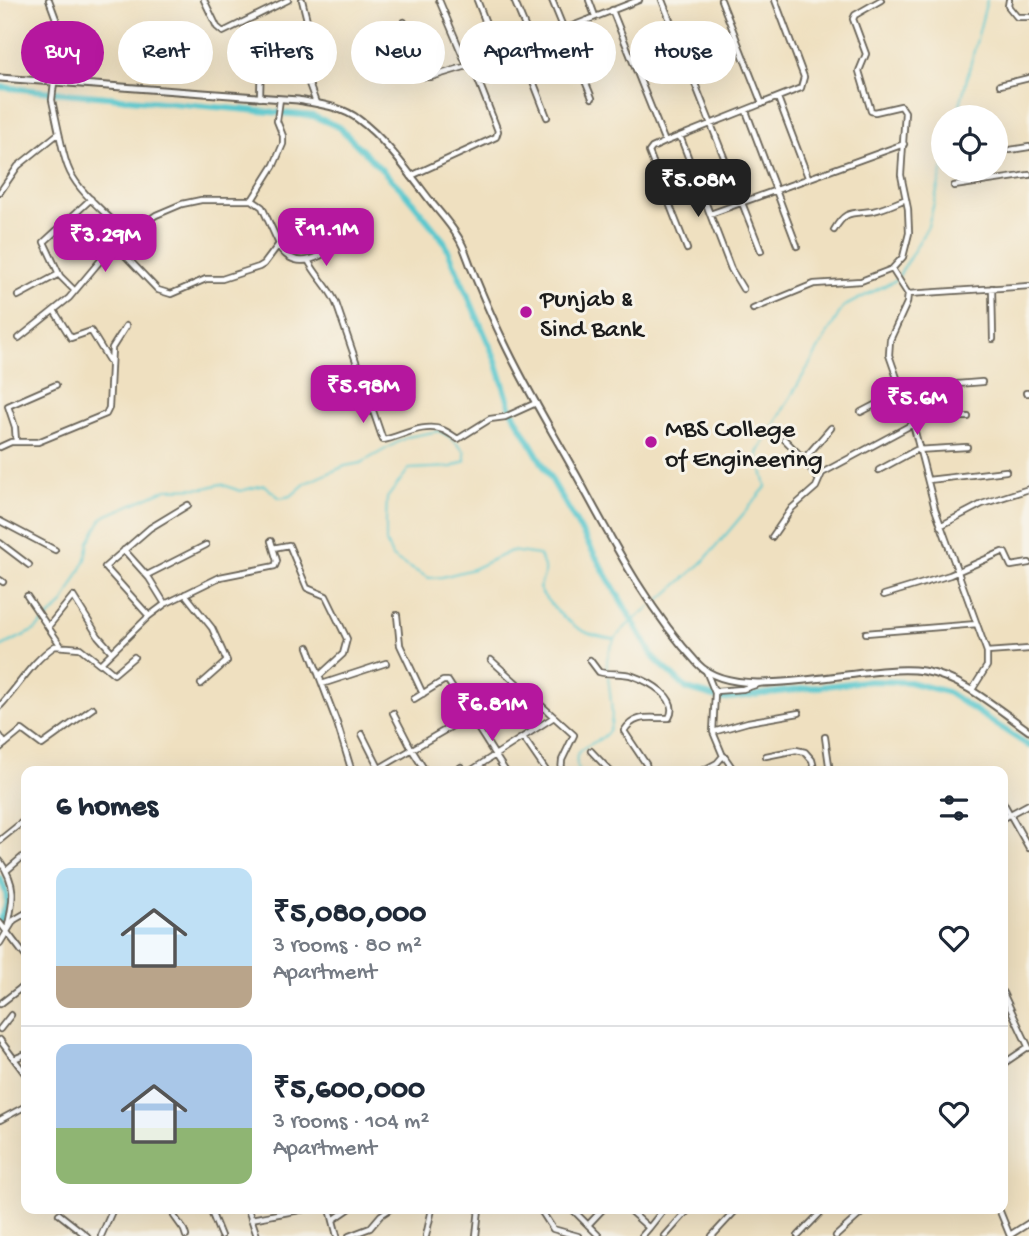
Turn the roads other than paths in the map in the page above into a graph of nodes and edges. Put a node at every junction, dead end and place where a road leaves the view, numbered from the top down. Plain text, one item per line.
1 (48, 0) edge
2 (204, 0) edge
3 (288, 0) edge
4 (302, 0) edge
5 (439, 0) edge
6 (477, 0) edge
7 (514, 0) edge
8 (552, 0) edge
9 (589, 0) edge
10 (639, 0) edge
11 (662, 0) edge
12 (721, 0) edge
13 (775, 0) edge
14 (881, 0) edge
15 (1009, 0) edge
16 (626, 2) edge
17 (612, 10) junction
18 (596, 16) junction
19 (1029, 17) edge
20 (57, 21) edge
21 (308, 21) edge
22 (485, 21) edge
23 (523, 21) edge
24 (561, 21) edge
25 (583, 21) edge
26 (459, 47) edge
27 (0, 78) edge
28 (1029, 78) edge
29 (21, 80) edge
30 (55, 84) edge
31 (69, 84) edge
32 (260, 84) edge
33 (309, 84) edge
34 (480, 84) edge
35 (534, 84) edge
36 (586, 84) edge
37 (1000, 85) dead end
38 (260, 98) junction
39 (592, 98) dead end
40 (778, 98) junction
41 (280, 102) junction
42 (316, 103) junction
43 (762, 104) junction
44 (746, 111) junction
45 (547, 117) dead end
46 (712, 123) junction
47 (60, 134) junction
48 (680, 136) junction
49 (664, 142) junction
50 (904, 144) junction
51 (1029, 147) edge
52 (1010, 150) dead end
53 (1029, 175) edge
54 (411, 176) junction
55 (808, 177) junction
56 (954, 186) dead end
57 (775, 190) junction
58 (0, 192) edge
59 (91, 199) junction
60 (906, 199) junction
61 (252, 200) junction
62 (743, 202) junction
63 (710, 214) junction
64 (368, 217) dead end
65 (834, 230) dead end
66 (127, 235) junction
67 (116, 245) junction
68 (797, 246) dead end
69 (279, 247) junction
70 (687, 249) dead end
71 (761, 251) dead end
72 (308, 260) junction
73 (893, 270) junction
74 (59, 274) junction
75 (1029, 286) edge
76 (992, 288) junction
77 (743, 289) dead end
78 (75, 291) junction
79 (908, 294) junction
80 (18, 296) dead end
81 (753, 309) dead end
82 (55, 312) junction
83 (126, 326) dead end
84 (19, 338) dead end
85 (993, 339) dead end
86 (110, 362) junction
87 (982, 382) dead end
88 (56, 385) dead end
89 (901, 391) junction
90 (537, 403) junction
91 (861, 412) dead end
92 (968, 417) dead end
93 (913, 422) junction
94 (831, 428) dead end
95 (784, 439) dead end
96 (16, 442) junction
97 (0, 447) edge
98 (967, 447) dead end
99 (919, 449) junction
100 (804, 459) junction
101 (879, 470) dead end
102 (1006, 471) dead end
103 (819, 480) junction
104 (928, 480) junction
105 (1029, 489) edge
106 (188, 505) dead end
107 (0, 521) edge
108 (940, 526) junction
109 (772, 537) dead end
110 (271, 541) dead end
111 (0, 543) edge
112 (206, 545) dead end
113 (273, 548) junction
114 (55, 550) dead end
115 (124, 550) junction
116 (1029, 564) edge
117 (29, 565) dead end
118 (958, 572) junction
119 (147, 575) junction
120 (185, 594) junction
121 (884, 595) dead end
122 (27, 596) dead end
123 (166, 604) junction
124 (397, 615) dead end
125 (149, 616) junction
126 (977, 624) junction
127 (48, 626) junction
128 (866, 632) dead end
129 (61, 646) junction
130 (308, 648) dead end
131 (1029, 649) edge
132 (112, 652) junction
133 (987, 652) junction
134 (134, 657) dead end
135 (491, 660) dead end
136 (590, 660) dead end
137 (101, 663) junction
138 (386, 663) dead end
139 (706, 671) junction
140 (319, 676) junction
141 (762, 683) junction
142 (201, 684) dead end
143 (322, 684) junction
144 (972, 690) junction
145 (715, 693) junction
146 (422, 694) junction
147 (414, 699) dead end
148 (0, 706) edge
149 (93, 708) dead end
150 (393, 713) dead end
151 (799, 713) dead end
152 (471, 715) junction
153 (554, 717) junction
154 (1029, 731) edge
155 (713, 732) junction
156 (362, 734) dead end
157 (0, 736) edge
158 (523, 737) junction
159 (825, 737) dead end
160 (3, 746) edge
161 (412, 750) junction
162 (591, 751) dead end
163 (495, 755) junction
164 (723, 755) junction
165 (766, 756) dead end
166 (350, 766) edge
167 (380, 766) edge
168 (383, 766) edge
169 (422, 766) edge
170 (478, 766) edge
171 (502, 766) edge
172 (543, 766) edge
173 (562, 766) edge
174 (605, 766) edge
175 (646, 766) edge
176 (711, 766) edge
177 (731, 766) edge
178 (814, 766) edge
179 (829, 766) edge
180 (1029, 804) edge
181 (1009, 814) joint
182 (21, 823) edge
183 (0, 840) edge
184 (1026, 840) edge
185 (1029, 848) edge
186 (21, 858) edge
187 (0, 861) edge
188 (6, 871) junction
189 (21, 916) edge
190 (1, 924) edge
191 (7, 930) junction
192 (0, 943) edge
193 (21, 950) edge
194 (21, 988) edge
195 (0, 1003) edge
196 (1008, 1003) edge
197 (11, 1015) dead end
198 (0, 1029) edge
199 (0, 1040) edge
200 (1029, 1047) edge
201 (21, 1056) edge
202 (14, 1059) junction
203 (1008, 1061) edge
204 (21, 1068) edge
205 (21, 1109) edge
206 (0, 1120) edge
207 (59, 1214) dead end
208 (111, 1214) edge
209 (212, 1214) edge
210 (250, 1214) edge
211 (278, 1214) edge
212 (331, 1214) edge
213 (342, 1214) edge
214 (382, 1214) edge
215 (431, 1214) edge
216 (478, 1214) edge
217 (543, 1214) edge
218 (577, 1214) edge
219 (598, 1214) edge
220 (634, 1214) edge
221 (660, 1214) edge
222 (685, 1214) edge
223 (732, 1214) edge
224 (819, 1214) edge
225 (860, 1214) edge
226 (1001, 1214) edge
227 (174, 1216) dead end
228 (251, 1219) junction
229 (333, 1220) junction
230 (1029, 1223) edge
231 (588, 1225) junction
232 (649, 1228) junction
233 (644, 1235) edge
234 (88, 1236) edge
235 (101, 1236) edge
236 (186, 1236) edge
237 (221, 1236) edge
238 (257, 1236) edge
239 (337, 1236) edge
240 (349, 1236) edge
241 (426, 1236) edge
242 (476, 1236) edge
243 (578, 1236) edge
244 (599, 1236) edge
245 (665, 1236) edge
246 (712, 1236) edge
247 (798, 1236) edge
248 (836, 1236) edge
249 (1010, 1236) edge

1 - 20 street
2 - 3 street
4 - 21 street
5 - 26 street
6 - 22 street
7 - 23 street
8 - 24 street
9 - 18 street
10 - 16 street
11 - 46 street
12 - 43 street
13 - 40 street
14 - 50 street
15 - 19 street
16 - 17 street
17 - 18 street
17 - 49 street
18 - 25 street
27 - 29 street
28 - 37 street
30 - 47 street
31 - 38 street
32 - 38 street
33 - 42 street
34 - 54 street
35 - 45 street
36 - 39 street
38 - 41 street
40 - 43 street
40 - 55 street
41 - 42 street
41 - 61 street
42 - 54 street
43 - 44 street
44 - 46 street
44 - 57 street
46 - 48 street
46 - 62 street
47 - 58 street
47 - 59 street
48 - 49 street
48 - 63 street
49 - 70 street
50 - 55 street
50 - 60 street
51 - 52 street
53 - 56 street
54 - 90 street
55 - 57 street
57 - 62 street
57 - 68 street
59 - 66 street
59 - 74 street
60 - 65 street
60 - 73 street
61 - 66 street
61 - 69 street
62 - 63 street
62 - 71 street
63 - 77 street
64 - 72 street
66 - 67 street
67 - 69 street
67 - 78 street
69 - 72 street
72 - 90 street
73 - 79 street
73 - 81 street
74 - 78 street
74 - 80 street
75 - 76 street
76 - 79 street
76 - 85 street
78 - 82 street
79 - 89 street
82 - 84 street
82 - 86 street
83 - 86 street
86 - 96 street
87 - 89 street
88 - 96 street
89 - 91 street
89 - 93 street
90 - 139 street
92 - 93 street
93 - 99 street
93 - 103 street
94 - 100 street
95 - 100 street
96 - 97 street
98 - 99 street
99 - 101 street
99 - 104 street
100 - 103 street
102 - 104 street
103 - 109 street
104 - 108 street
105 - 108 street
106 - 115 street
107 - 114 street
108 - 118 street
110 - 113 street
111 - 117 street
112 - 119 street
113 - 120 street
113 - 140 street
115 - 119 street
115 - 125 street
116 - 118 street
118 - 121 street
118 - 126 street
119 - 123 street
120 - 123 street
120 - 142 street
122 - 127 street
123 - 125 street
124 - 146 street
125 - 132 street
126 - 128 street
126 - 133 street
127 - 129 street
127 - 132 street
129 - 137 street
129 - 148 street
130 - 140 street
131 - 133 street
132 - 137 street
133 - 144 street
134 - 137 street
135 - 153 street
136 - 175 street
138 - 143 street
139 - 141 street
139 - 145 street
140 - 143 street
141 - 144 street
141 - 145 street
143 - 166 street
144 - 154 street
145 - 155 street
146 - 147 street
146 - 152 street
149 - 160 street
150 - 161 street
151 - 155 street
152 - 161 street
152 - 163 street
153 - 158 street
153 - 173 street
155 - 164 street
156 - 167 street
157 - 160 street
158 - 163 street
158 - 172 street
159 - 179 street
161 - 168 street
161 - 169 street
162 - 174 street
163 - 170 street
163 - 171 street
164 - 176 street
164 - 177 street
165 - 178 street
180 - 181 street
181 - 184 street
182 - 183 street
184 - 185 street
186 - 188 street
187 - 188 street
188 - 191 street
189 - 191 street
190 - 191 street
191 - 192 street
191 - 193 street
194 - 195 street
196 - 200 street
197 - 198 street
199 - 202 street
200 - 203 street
201 - 202 street
202 - 204 street
205 - 206 street
207 - 234 street
208 - 235 street
209 - 237 street
210 - 228 street
211 - 228 street
212 - 229 street
213 - 229 street
214 - 240 street
215 - 241 street
216 - 242 street
217 - 243 street
218 - 231 street
219 - 231 street
220 - 232 street
221 - 232 street
222 - 245 street
223 - 246 street
224 - 247 street
225 - 248 street
226 - 249 street
227 - 236 street
228 - 238 street
229 - 239 street
230 - 249 street
231 - 244 street
232 - 233 street

